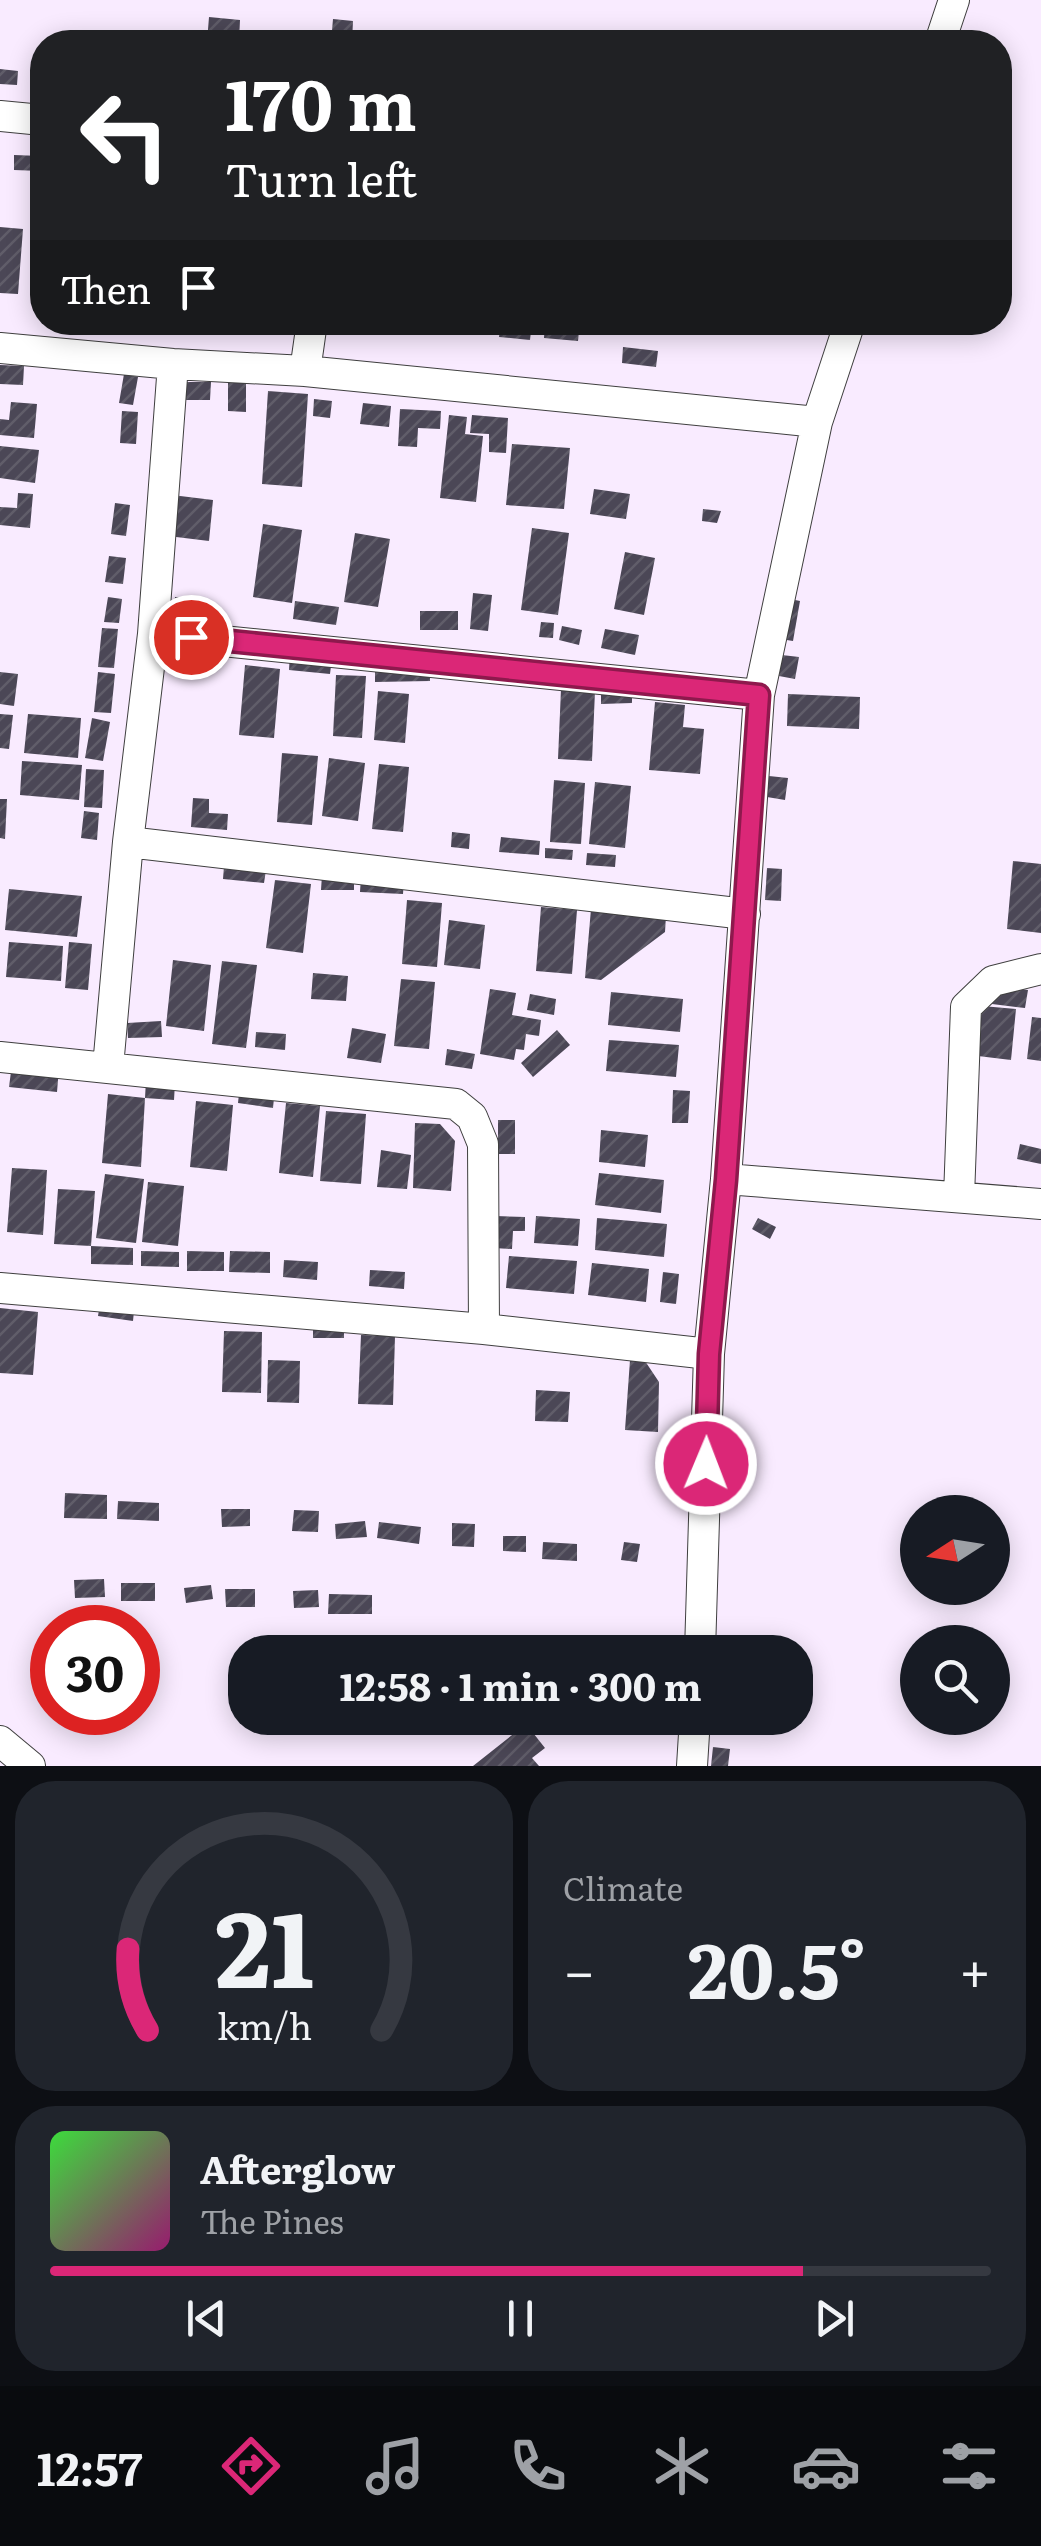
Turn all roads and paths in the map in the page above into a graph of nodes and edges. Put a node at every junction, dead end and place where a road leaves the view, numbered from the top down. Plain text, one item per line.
1 (954, 0) edge
2 (944, 30) edge
3 (0, 116) edge
4 (30, 119) edge
5 (310, 335) edge
6 (846, 335) edge
7 (0, 348) edge
8 (172, 364) junction
9 (305, 371) junction
10 (817, 422) junction
11 (153, 634) junction
12 (759, 695) junction
13 (128, 842) junction
14 (745, 914) junction
15 (1041, 969) edge
16 (0, 1058) edge
17 (108, 1067) junction
18 (726, 1180) junction
19 (959, 1197) junction
20 (1041, 1204) edge
21 (0, 1288) edge
22 (484, 1329) junction
23 (709, 1354) junction
24 (701, 1635) edge
25 (694, 1735) edge
26 (0, 1741) edge
27 (30, 1766) edge
28 (692, 1766) edge

1 - 2 street
3 - 4 street
5 - 9 street
6 - 10 street
7 - 8 street
8 - 9 street
8 - 11 street
9 - 10 street
10 - 12 street
11 - 12 street
11 - 13 street
12 - 14 street
13 - 14 street
13 - 17 street
14 - 18 street
15 - 19 street
16 - 17 street
17 - 22 street
18 - 19 street
18 - 23 street
19 - 20 street
21 - 22 street
22 - 23 street
23 - 24 street
25 - 28 street
26 - 27 street

